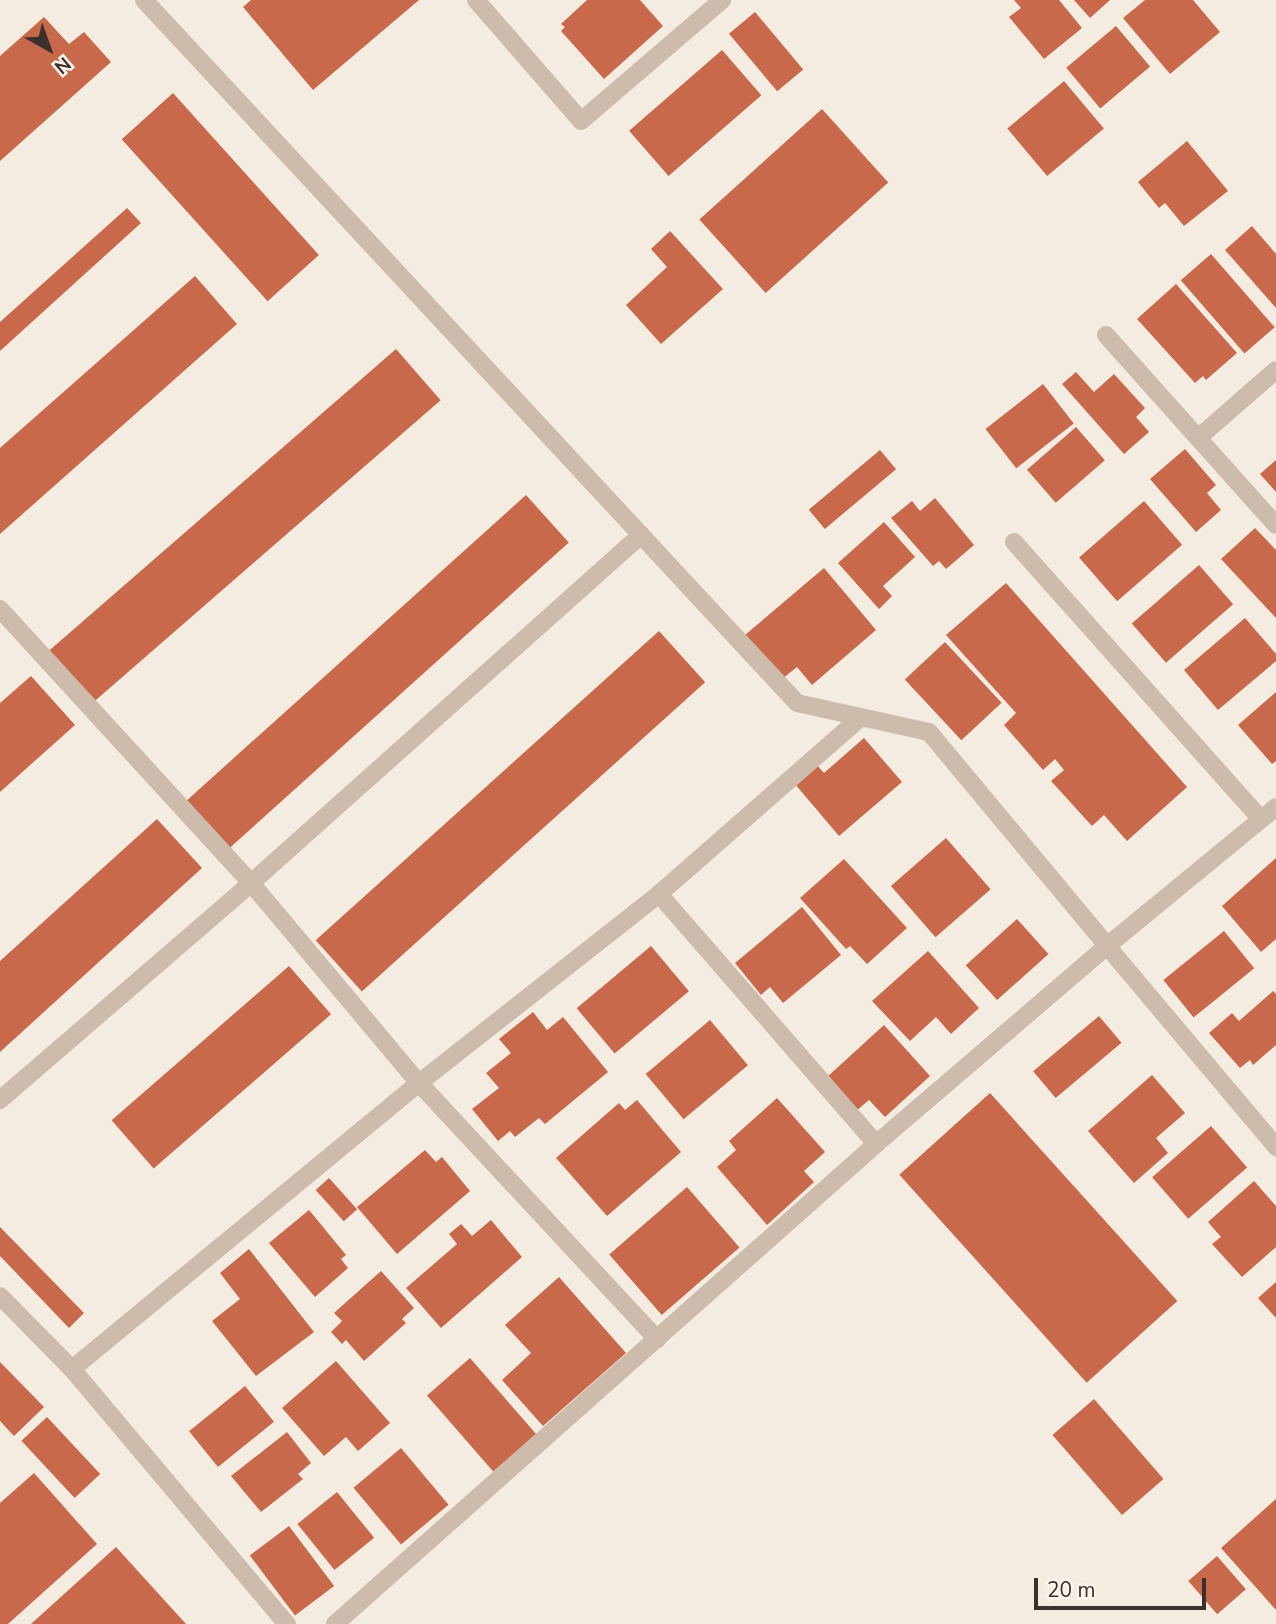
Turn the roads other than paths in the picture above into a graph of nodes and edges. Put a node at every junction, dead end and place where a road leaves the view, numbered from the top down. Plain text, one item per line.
1 (144, 0) edge
2 (476, 0) edge
3 (722, 0) edge
4 (1106, 335) dead end
5 (1276, 370) edge
6 (1198, 438) junction
7 (1276, 525) edge
8 (641, 535) junction
9 (1014, 542) dead end
10 (0, 609) edge
11 (860, 718) junction
12 (1276, 807) edge
13 (1261, 819) junction
14 (251, 883) junction
15 (659, 894) junction
16 (1107, 946) junction
17 (419, 1083) junction
18 (0, 1100) edge
19 (876, 1144) junction
20 (1276, 1147) edge
21 (0, 1296) edge
22 (657, 1339) junction
23 (72, 1369) junction
24 (286, 1624) edge
25 (335, 1624) edge

1 - 8 street
2 - 3 street
4 - 6 street
5 - 6 street
6 - 7 street
8 - 11 street
8 - 14 street
9 - 13 street
10 - 14 street
11 - 15 street
11 - 16 street
12 - 13 street
13 - 16 street
14 - 17 street
14 - 18 street
15 - 17 street
15 - 19 street
16 - 19 street
16 - 20 street
17 - 22 street
17 - 23 street
19 - 22 street
21 - 23 street
22 - 25 street
23 - 24 street

